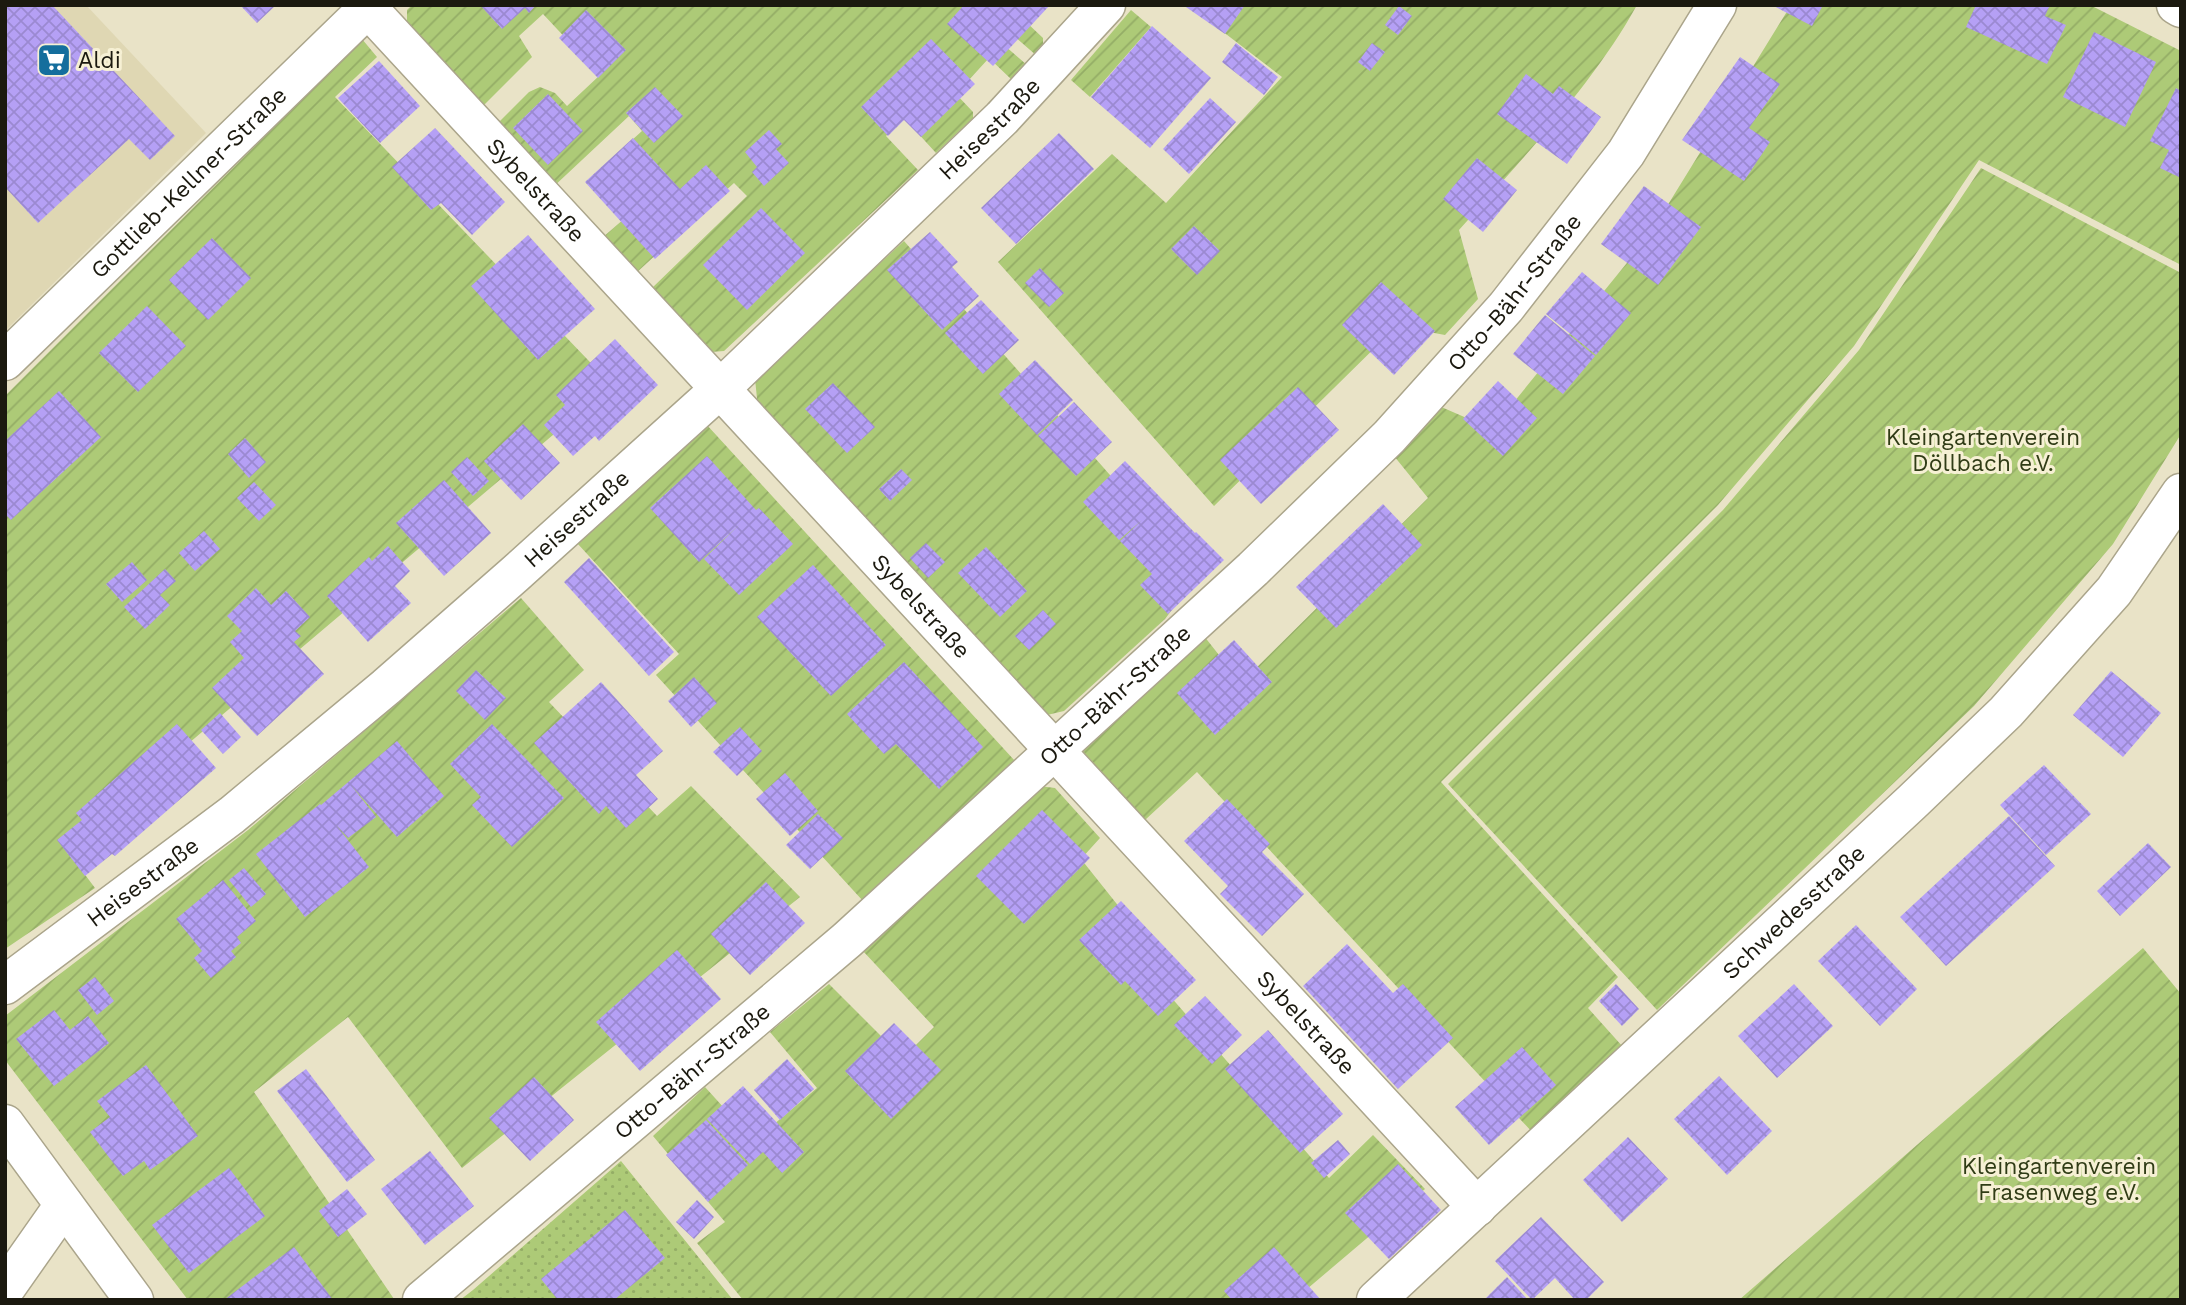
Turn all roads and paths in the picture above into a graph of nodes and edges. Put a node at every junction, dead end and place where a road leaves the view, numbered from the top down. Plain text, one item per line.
1 (1107, 5) edge
2 (1717, 5) edge
3 (368, 6) edge
4 (5, 361) edge
5 (721, 388) junction
6 (2181, 493) edge
7 (1055, 751) junction
8 (5, 985) edge
9 (5, 1124) edge
10 (64, 1205) junction
11 (1476, 1207) junction
12 (5, 1289) edge
13 (134, 1300) edge
14 (422, 1300) edge
15 (1376, 1300) edge

1 - 5 street, Heisestraße
2 - 7 street, Otto-Bähr-Straße
3 - 4 street, Gottlieb-Kellner-Straße
3 - 5 street, Sybelstraße
5 - 7 street, Sybelstraße
5 - 8 street, Heisestraße
6 - 11 street, Schwedesstraße
7 - 11 street, Sybelstraße
7 - 14 street, Otto-Bähr-Straße
9 - 10 street
10 - 12 street
10 - 13 street
11 - 15 street, Schwedesstraße

